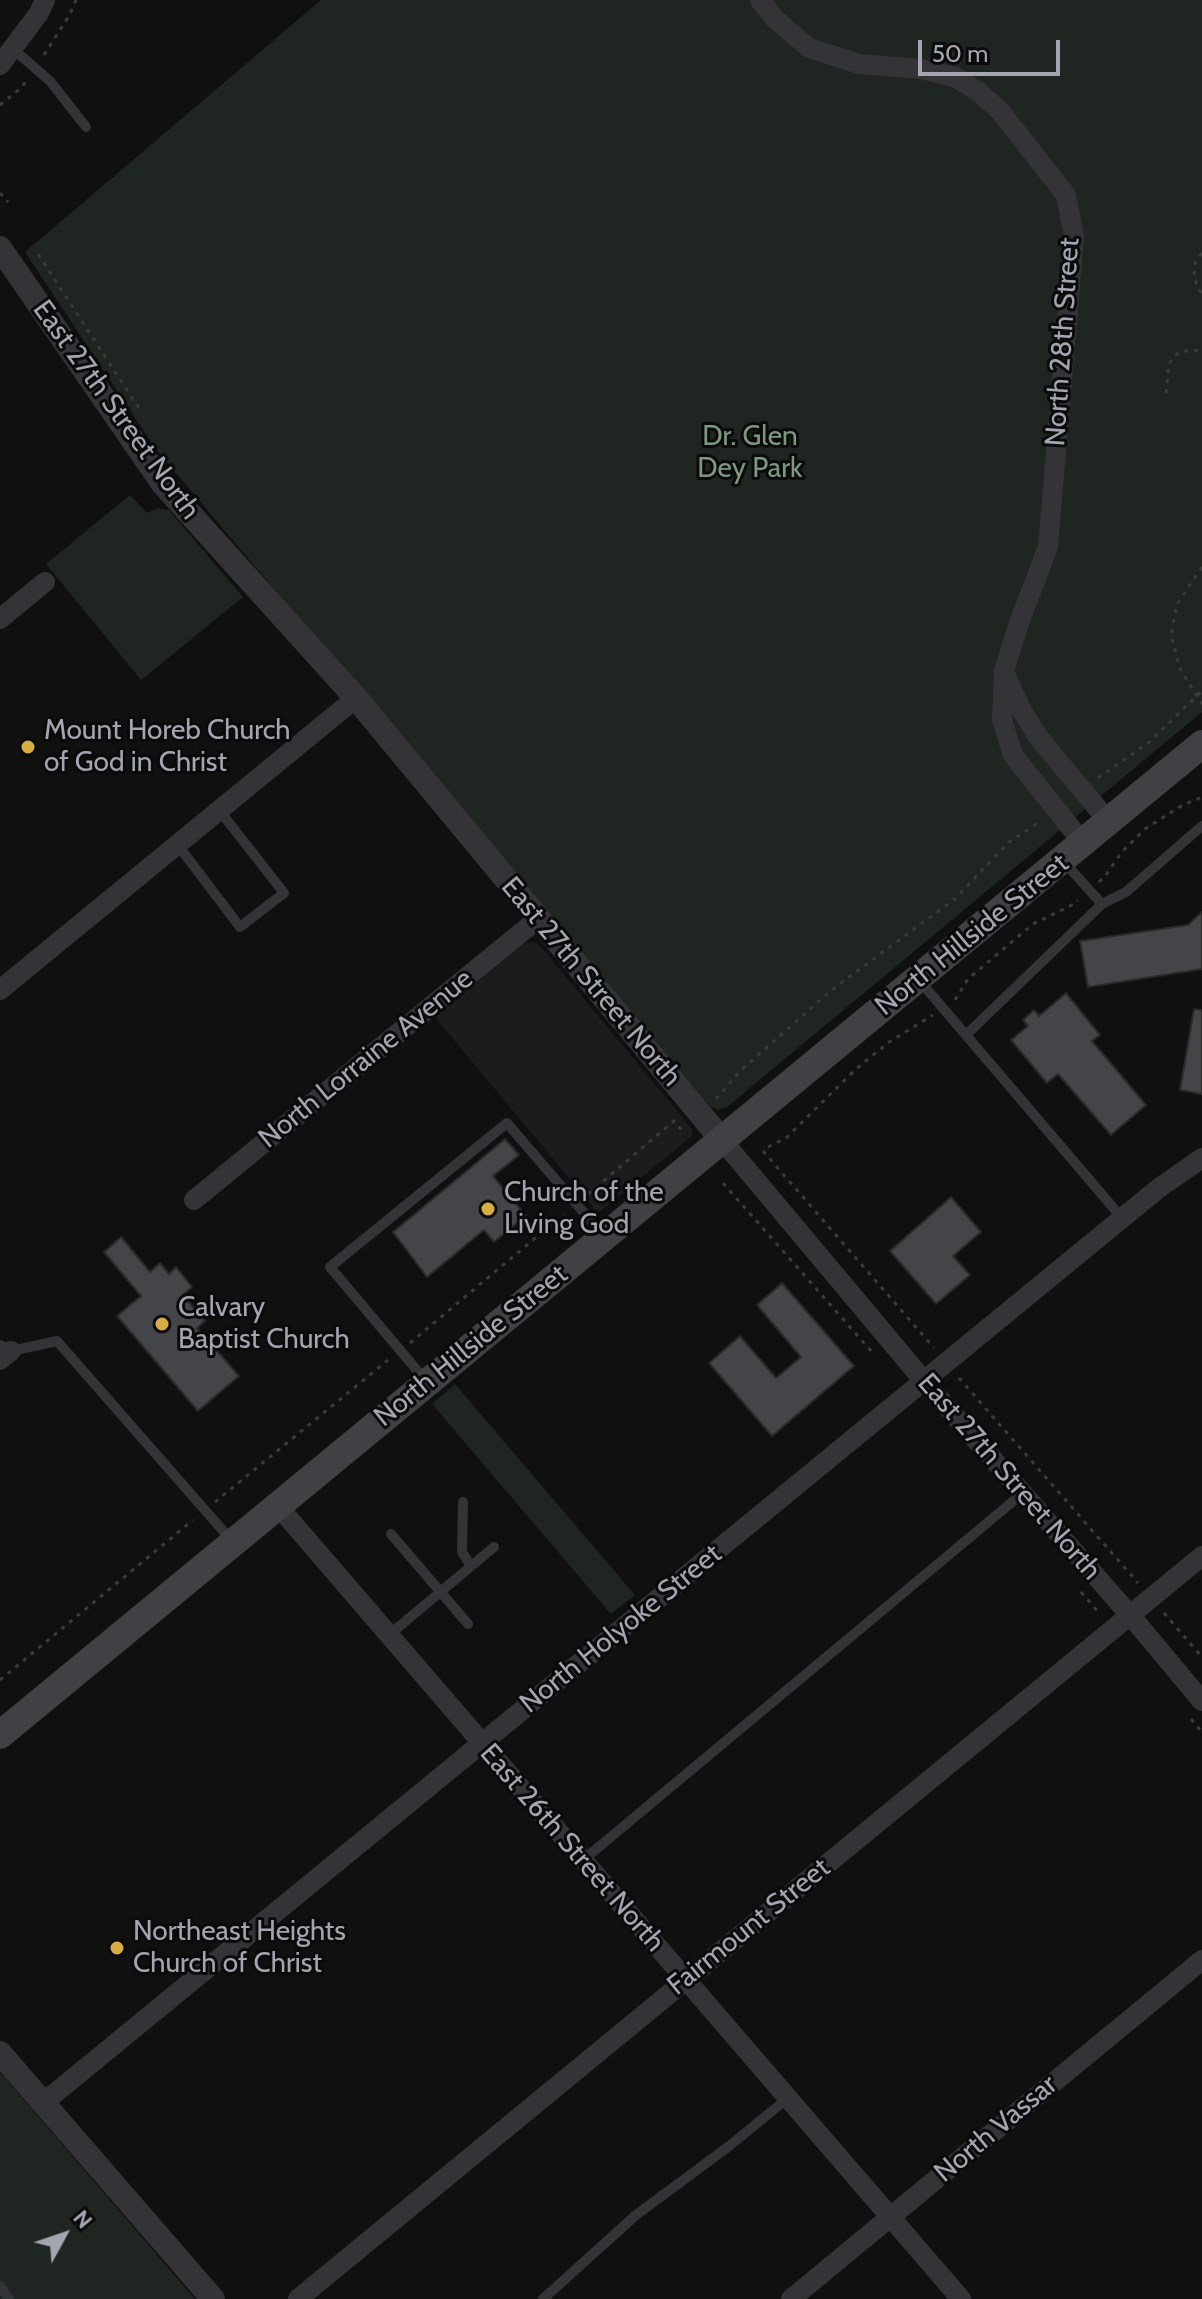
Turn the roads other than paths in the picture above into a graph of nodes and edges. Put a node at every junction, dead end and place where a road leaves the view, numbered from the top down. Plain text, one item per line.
1 (45, 0) edge
2 (760, 0) edge
3 (7, 57) edge
4 (86, 127) dead end
5 (0, 248) edge
6 (45, 582) dead end
7 (0, 619) edge
8 (1004, 671) junction
9 (356, 698) junction
10 (1196, 753) edge
11 (219, 810) junction
12 (1109, 822) junction
13 (1202, 826) edge
14 (177, 844) junction
15 (1073, 852) junction
16 (1102, 904) junction
17 (539, 918) junction
18 (918, 979) junction
19 (3, 982) edge
20 (966, 1035) junction
21 (722, 1140) junction
22 (1202, 1158) edge
23 (194, 1200) dead end
24 (1122, 1218) junction
25 (604, 1237) junction
26 (4, 1352) edge
27 (924, 1381) junction
28 (427, 1383) junction
29 (1023, 1493) junction
30 (463, 1502) dead end
31 (278, 1506) junction
32 (391, 1534) dead end
33 (234, 1543) junction
34 (494, 1547) dead end
35 (1202, 1556) edge
36 (471, 1566) junction
37 (440, 1592) junction
38 (1130, 1615) junction
39 (468, 1624) dead end
40 (389, 1635) junction
41 (1202, 1701) edge
42 (0, 1735) edge
43 (482, 1743) junction
44 (582, 1861) junction
45 (1202, 1960) edge
46 (686, 1979) junction
47 (0, 2053) edge
48 (788, 2098) junction
49 (43, 2103) junction
50 (891, 2217) junction
51 (0, 2286) edge
52 (9, 2299) edge
53 (213, 2299) edge
54 (298, 2299) edge
55 (543, 2299) edge
56 (791, 2299) edge
57 (961, 2299) edge

1 - 3 street
2 - 8 street, North 28th Street
3 - 4 lane
5 - 9 street, East 27th Street North
6 - 7 street
8 - 12 street
8 - 15 street, North 28th Street
9 - 11 street
9 - 17 street, East 27th Street North
10 - 12 main road, North Hillside Street
11 - 14 street
11 - 14 lane
12 - 15 main road, North Hillside Street
13 - 16 lane
14 - 19 street
15 - 16 lane
15 - 18 main road, North Hillside Street
16 - 20 lane
17 - 21 street, East 27th Street North
17 - 23 street, North Lorraine Avenue
18 - 20 lane
18 - 21 main road, North Hillside Street
20 - 24 lane
21 - 25 main road, North Hillside Street
21 - 27 street, East 27th Street North
22 - 24 street, North Holyoke Street
24 - 27 street, North Holyoke Street
25 - 28 main road, North Hillside Street
25 - 28 lane
26 - 33 lane
27 - 29 street, East 27th Street North
27 - 43 street, North Holyoke Street
28 - 31 main road, North Hillside Street
29 - 38 street, East 27th Street North
29 - 44 lane
30 - 36 lane
31 - 33 main road, North Hillside Street
31 - 40 street, East 26th Street North
32 - 37 lane
33 - 42 main road, North Hillside Street
34 - 36 lane
35 - 38 street, Fairmount Street
36 - 37 lane
37 - 39 lane
37 - 40 lane
38 - 41 street, East 27th Street North
38 - 46 street, Fairmount Street
40 - 43 street, East 26th Street North
43 - 44 street, East 26th Street North
43 - 49 street, North Holyoke Street
44 - 46 street, East 26th Street North
45 - 50 street, North Vassar
46 - 48 street, East 26th Street North
46 - 54 street, Fairmount Street
47 - 49 street
48 - 50 street, East 26th Street North
48 - 55 lane
49 - 53 street
50 - 56 street, North Vassar
50 - 57 street, East 26th Street North
51 - 52 lane

